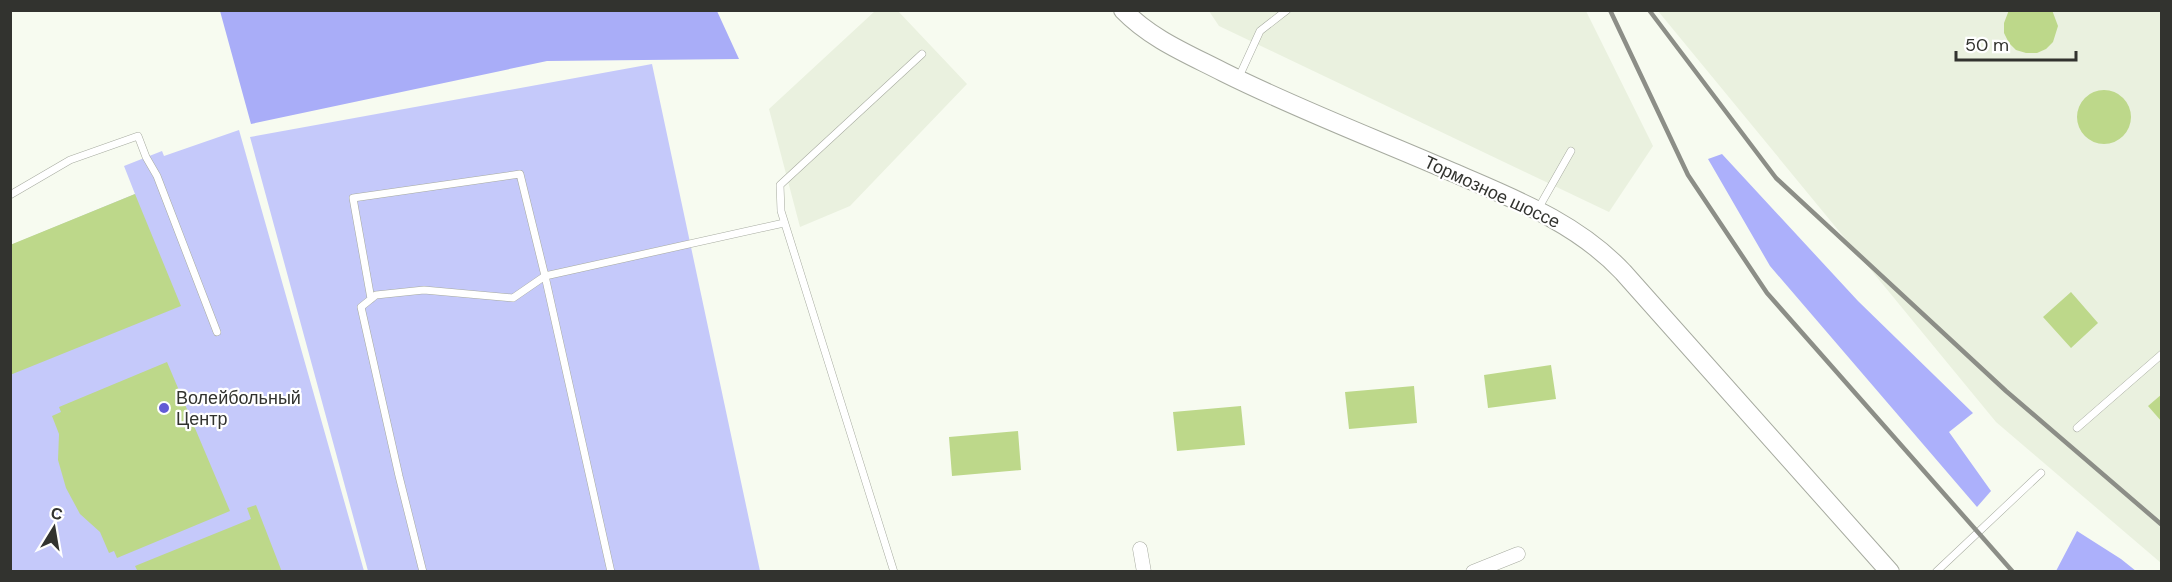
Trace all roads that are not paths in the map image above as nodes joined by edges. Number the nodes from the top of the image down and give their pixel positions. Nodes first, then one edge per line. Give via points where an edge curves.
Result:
1 (1123, 10) edge
2 (1287, 10) edge
3 (922, 54) dead end
4 (1238, 79) junction
5 (1570, 151) dead end
6 (10, 195) edge
7 (1538, 209) junction
8 (784, 223) junction
9 (545, 276) junction
10 (371, 299) junction
11 (217, 332) dead end
12 (2162, 354) edge
13 (2077, 428) dead end
14 (2041, 473) dead end
15 (1140, 549) dead end
16 (1518, 554) dead end
17 (423, 572) edge
18 (611, 572) edge
19 (894, 572) edge
20 (1144, 572) edge
21 (1473, 572) edge
22 (1890, 572) edge
23 (1936, 572) edge

1 - 4 street, Тормозное шоссе via 1151,36
2 - 4 lane via 1260,31
3 - 8 lane via 780,185 778,196
4 - 7 street, Тормозное шоссе
5 - 7 lane
6 - 11 lane via 70,160 138,136
7 - 22 street, Тормозное шоссе via 1608,256
8 - 9 lane
8 - 19 lane
9 - 10 lane via 513,298 424,290 376,295
9 - 10 lane via 520,174 353,198
9 - 18 lane
10 - 17 lane via 361,308
12 - 13 lane
14 - 23 lane
15 - 20 street
16 - 21 street

